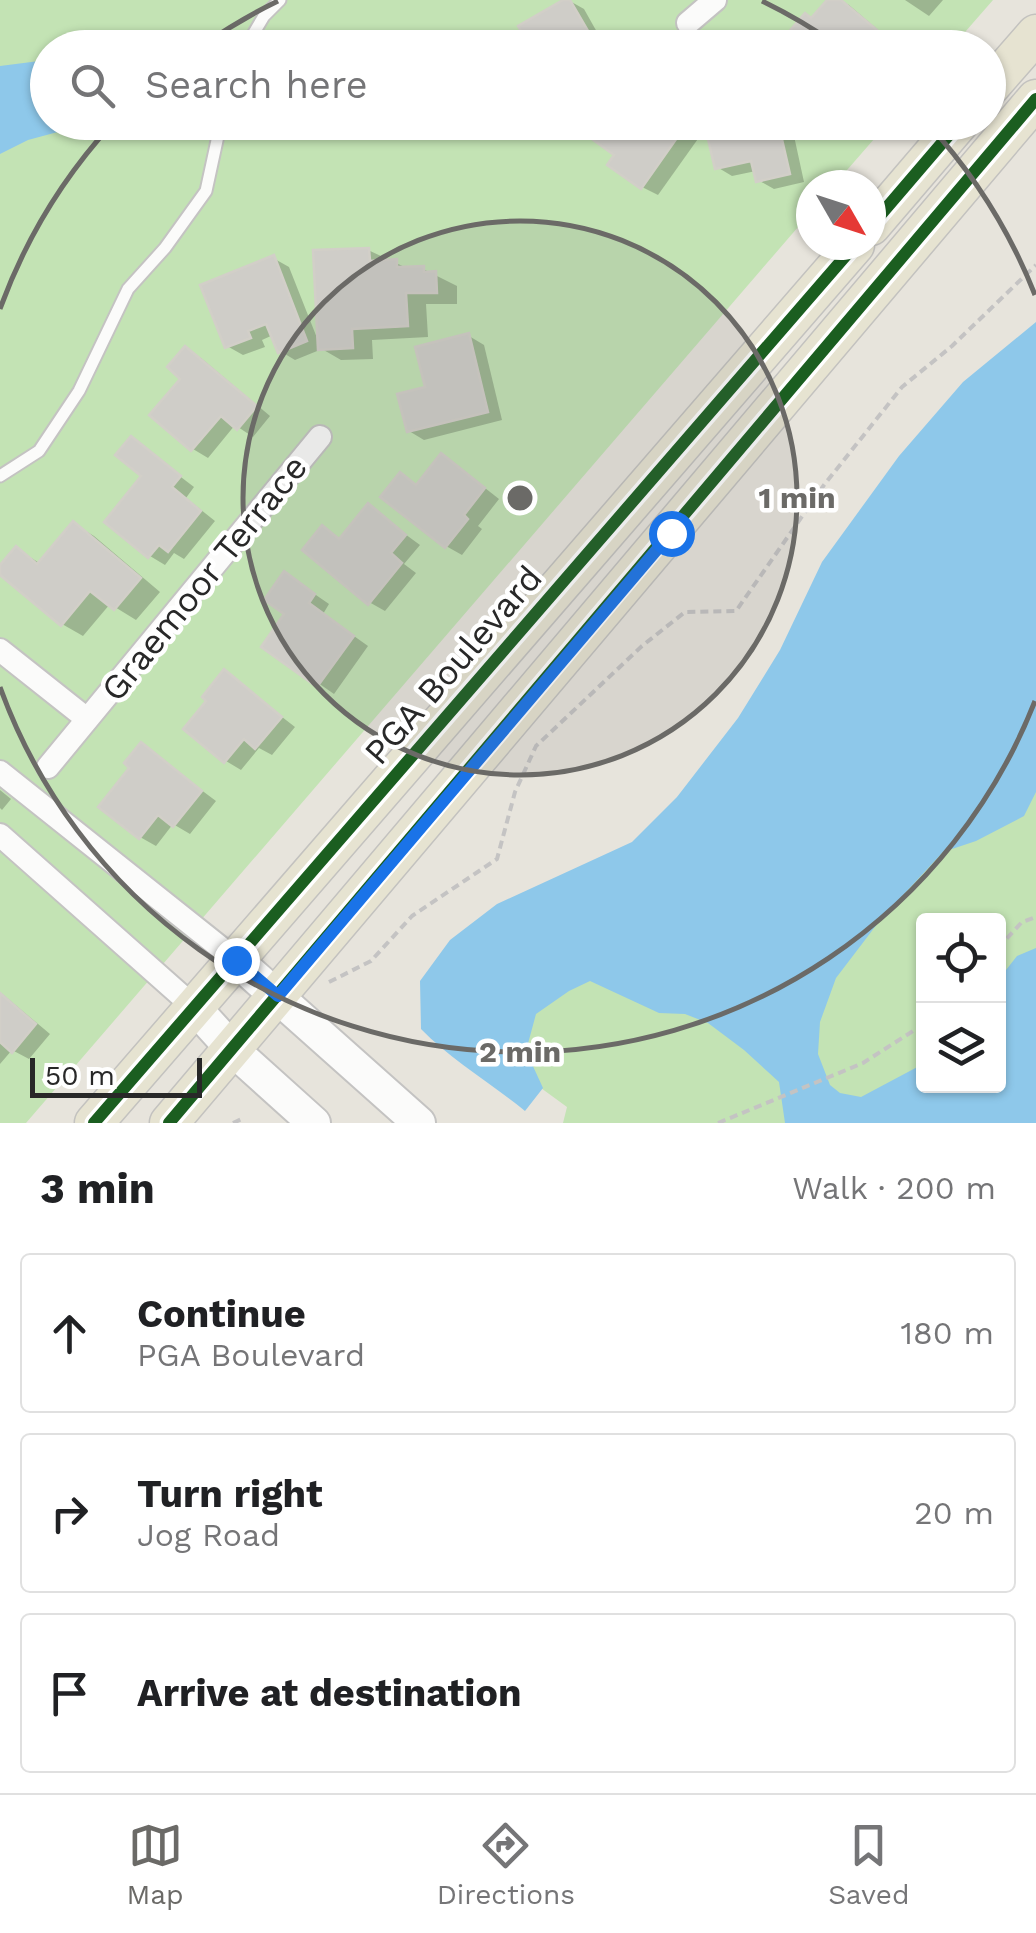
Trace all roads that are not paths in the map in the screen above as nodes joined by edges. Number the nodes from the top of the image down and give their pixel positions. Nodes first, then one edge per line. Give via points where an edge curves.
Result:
1 (280, 0) edge
2 (714, 0) edge
3 (688, 23) dead end
4 (255, 30) edge
5 (1036, 34) edge
6 (1006, 68) edge
7 (1036, 99) edge
8 (1006, 135) edge
9 (217, 140) edge
10 (945, 140) edge
11 (1001, 140) edge
12 (886, 208) edge
13 (842, 260) edge
14 (320, 437) dead end
15 (0, 476) edge
16 (0, 650) edge
17 (88, 719) junction
18 (0, 754) edge
19 (48, 767) dead end
20 (0, 772) edge
21 (53, 814) junction
22 (0, 835) edge
23 (236, 960) junction
24 (278, 996) junction
25 (194, 1008) junction
26 (232, 1050) junction
27 (94, 1123) edge
28 (169, 1123) edge
29 (314, 1123) edge
30 (419, 1123) edge

1 - 4 lane
2 - 3 street
5 - 6 main road
7 - 8 main road
9 - 15 lane via 206,191 128,289 79,390 39,451
10 - 12 main road
11 - 24 main road
13 - 23 main road, PGA Boulevard
14 - 17 street, Graemoor Terrace
16 - 17 street, Graemoor Terrace
17 - 19 street, Graemoor Terrace
18 - 21 street via 30,778
20 - 21 street
21 - 23 street
22 - 25 street
23 - 24 street
23 - 25 main road, PGA Boulevard
24 - 26 main road
24 - 30 street
25 - 26 street
25 - 27 main road, PGA Boulevard
26 - 28 main road
26 - 29 street

